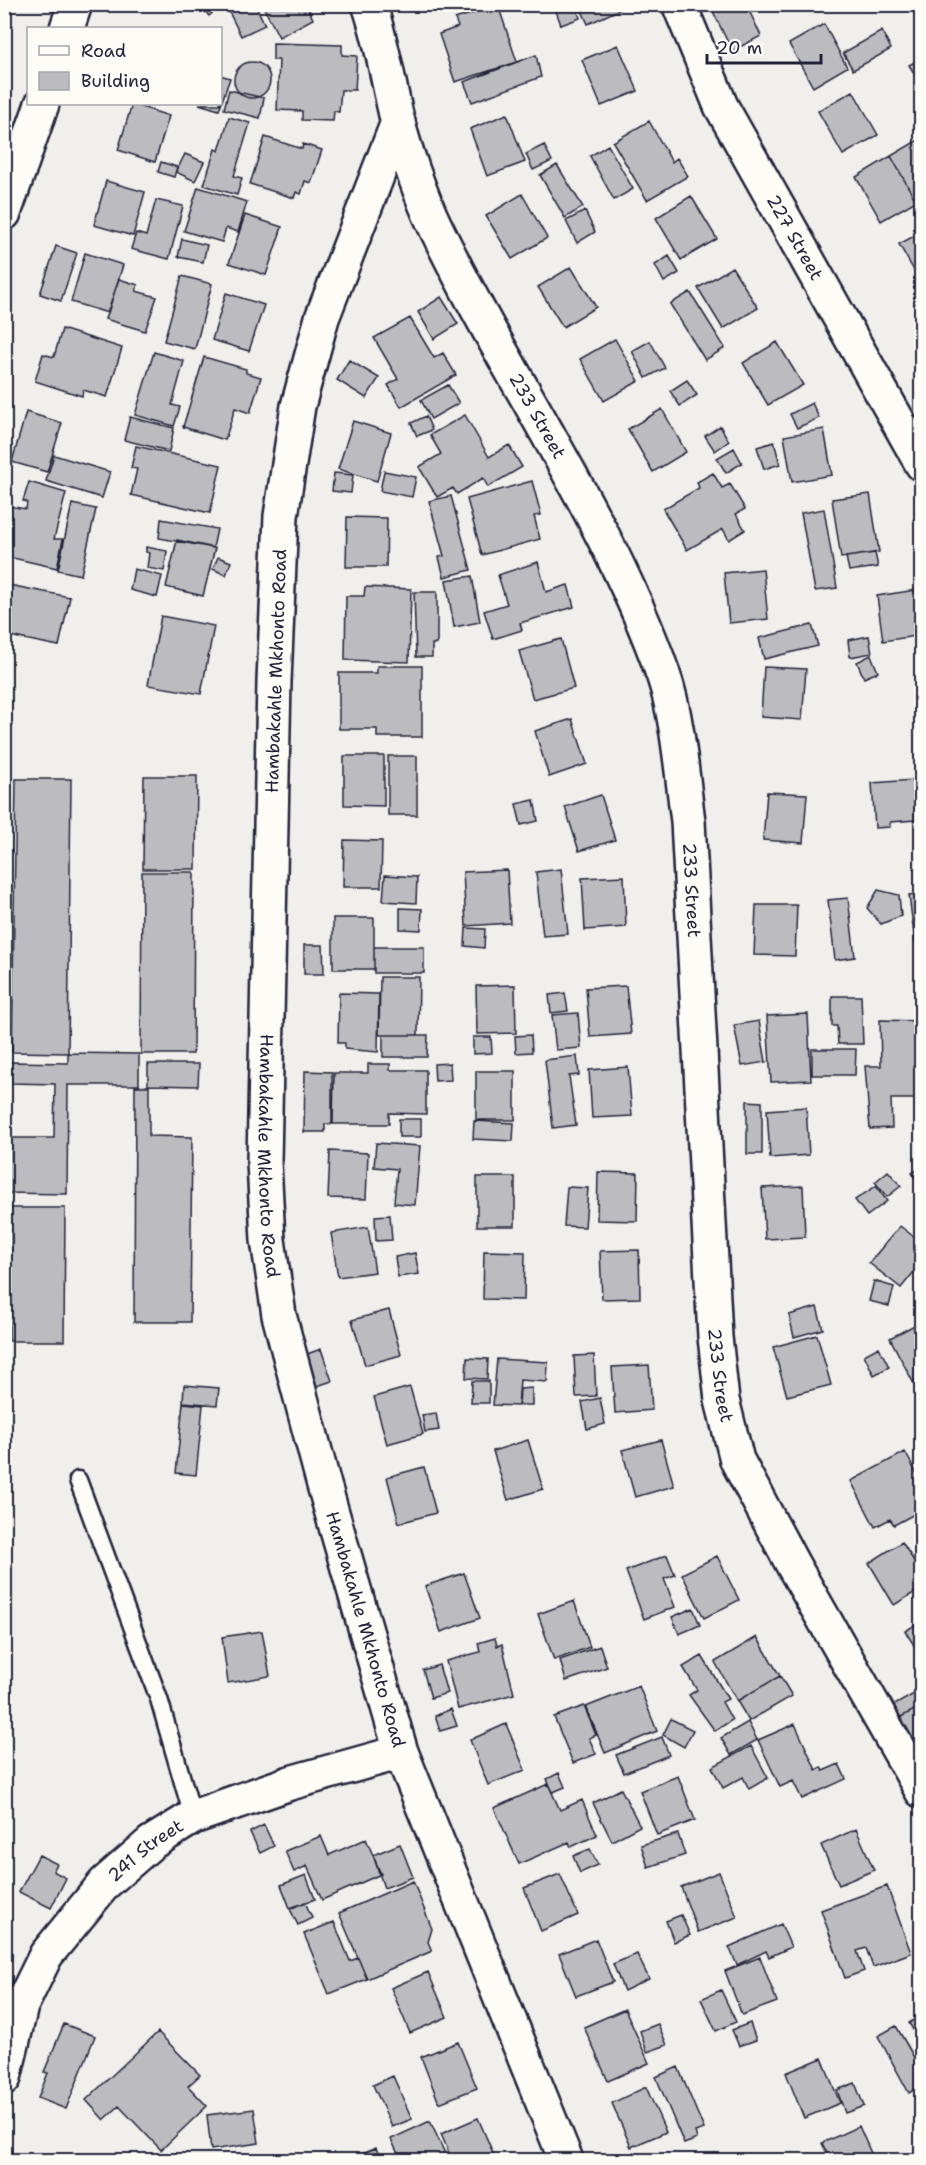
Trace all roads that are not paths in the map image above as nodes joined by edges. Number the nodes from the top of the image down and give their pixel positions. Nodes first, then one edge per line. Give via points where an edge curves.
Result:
1 (75, 4) edge
2 (369, 4) edge
3 (679, 4) edge
4 (67, 27) edge
5 (42, 105) edge
6 (398, 122) junction
7 (4, 213) edge
8 (921, 464) edge
9 (78, 1480) dead end
10 (401, 1752) junction
11 (921, 1791) edge
12 (193, 1817) junction
13 (4, 2078) edge
14 (566, 2160) edge

1 - 4 street
2 - 6 street, 233 Street
3 - 8 street, 227 Street via 721,105
5 - 7 street
6 - 10 street, Hambakahle Mkhonto Road via 322,318 298,406 281,516 264,1162 268,1240 279,1315
6 - 11 street, 233 Street via 434,224 595,521 664,676 688,821 715,1337 722,1400 737,1460
9 - 12 lane via 159,1699
10 - 12 street, 241 Street via 290,1783
10 - 14 street, Hambakahle Mkhonto Road
12 - 13 street, 241 Street via 151,1843 105,1883 46,1955 21,2006

